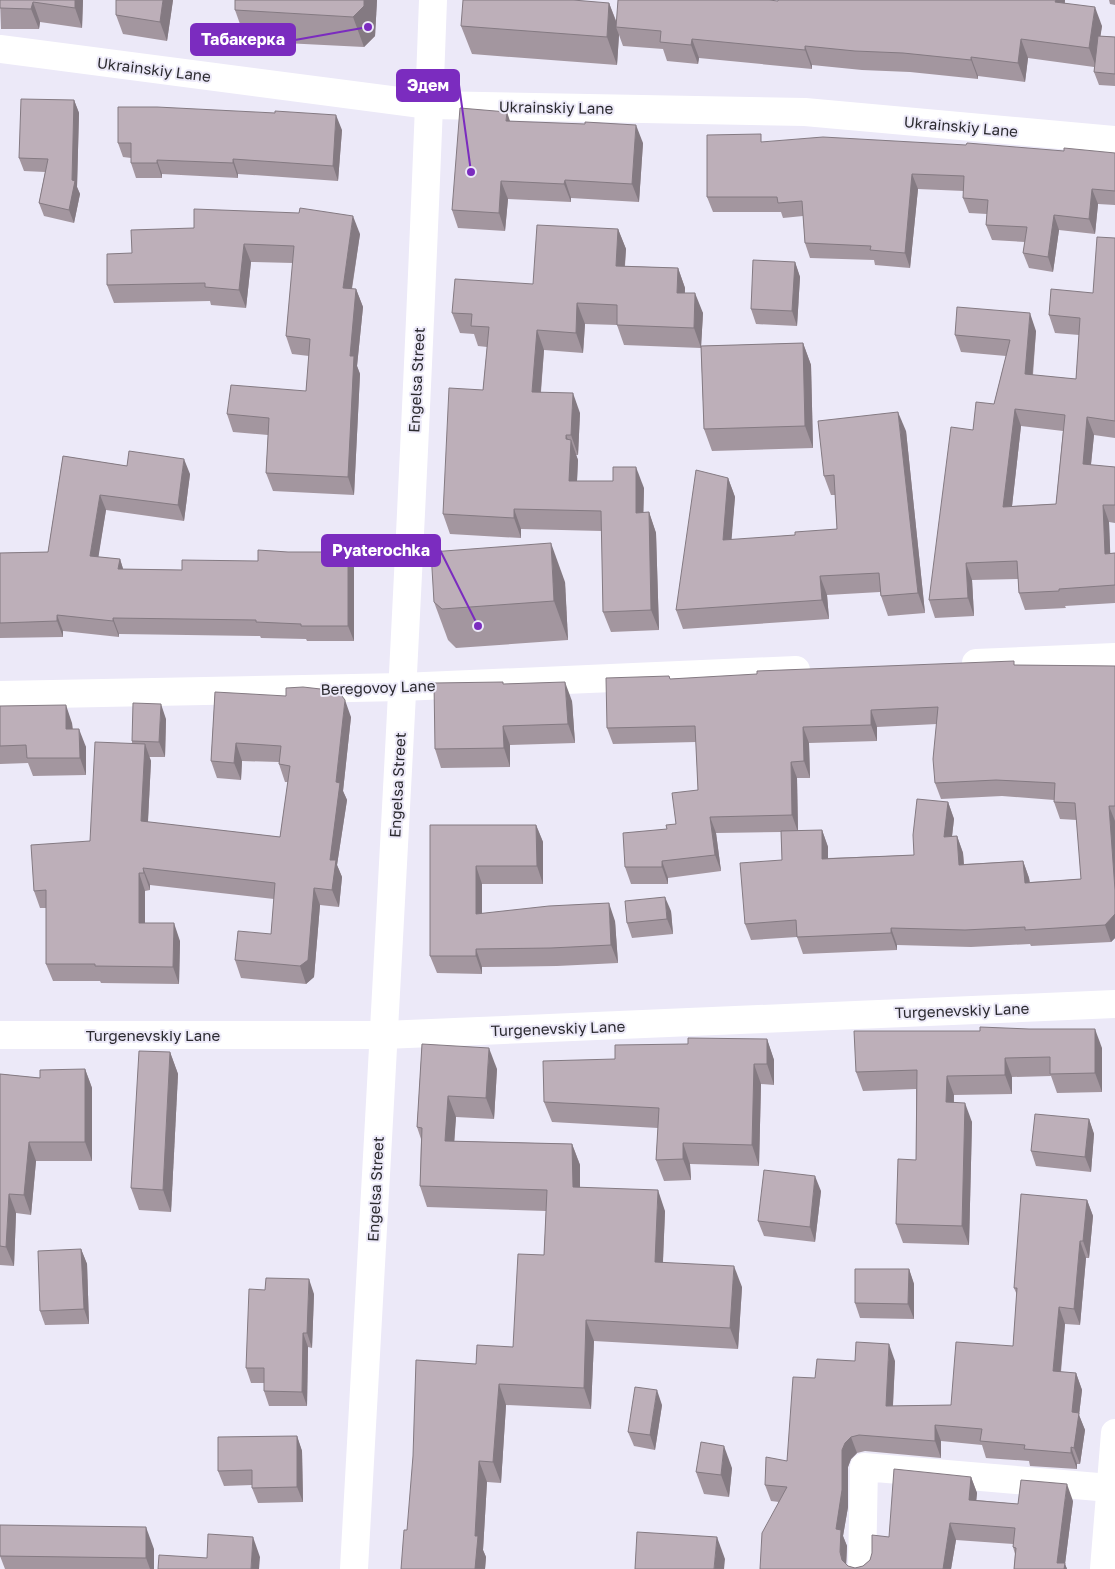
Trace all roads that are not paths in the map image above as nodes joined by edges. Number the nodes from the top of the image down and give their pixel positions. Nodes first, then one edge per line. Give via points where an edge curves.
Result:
1 (433, 0) edge
2 (0, 49) edge
3 (429, 104) junction
4 (1115, 140) edge
5 (1115, 657) edge
6 (947, 664) edge
7 (818, 669) edge
8 (402, 686) junction
9 (0, 695) edge
10 (1115, 1004) edge
11 (0, 1035) edge
12 (384, 1035) junction
13 (1115, 1433) edge
14 (1110, 1488) junction
15 (354, 1569) edge
16 (862, 1569) edge
17 (1104, 1569) edge

1 - 3 street, Engelsa Street
2 - 3 street, Ukrainskiy Lane
3 - 4 street, Ukrainskiy Lane via 805,112
3 - 8 street, Engelsa Street
5 - 6 street
7 - 8 street, Beregovoy Lane
8 - 9 street, Beregovoy Lane
8 - 12 street, Engelsa Street
10 - 12 street, Turgenevskiy Lane
11 - 12 street, Turgenevskiy Lane
12 - 15 street, Engelsa Street
13 - 14 street
14 - 16 street via 864,1467
14 - 17 street

